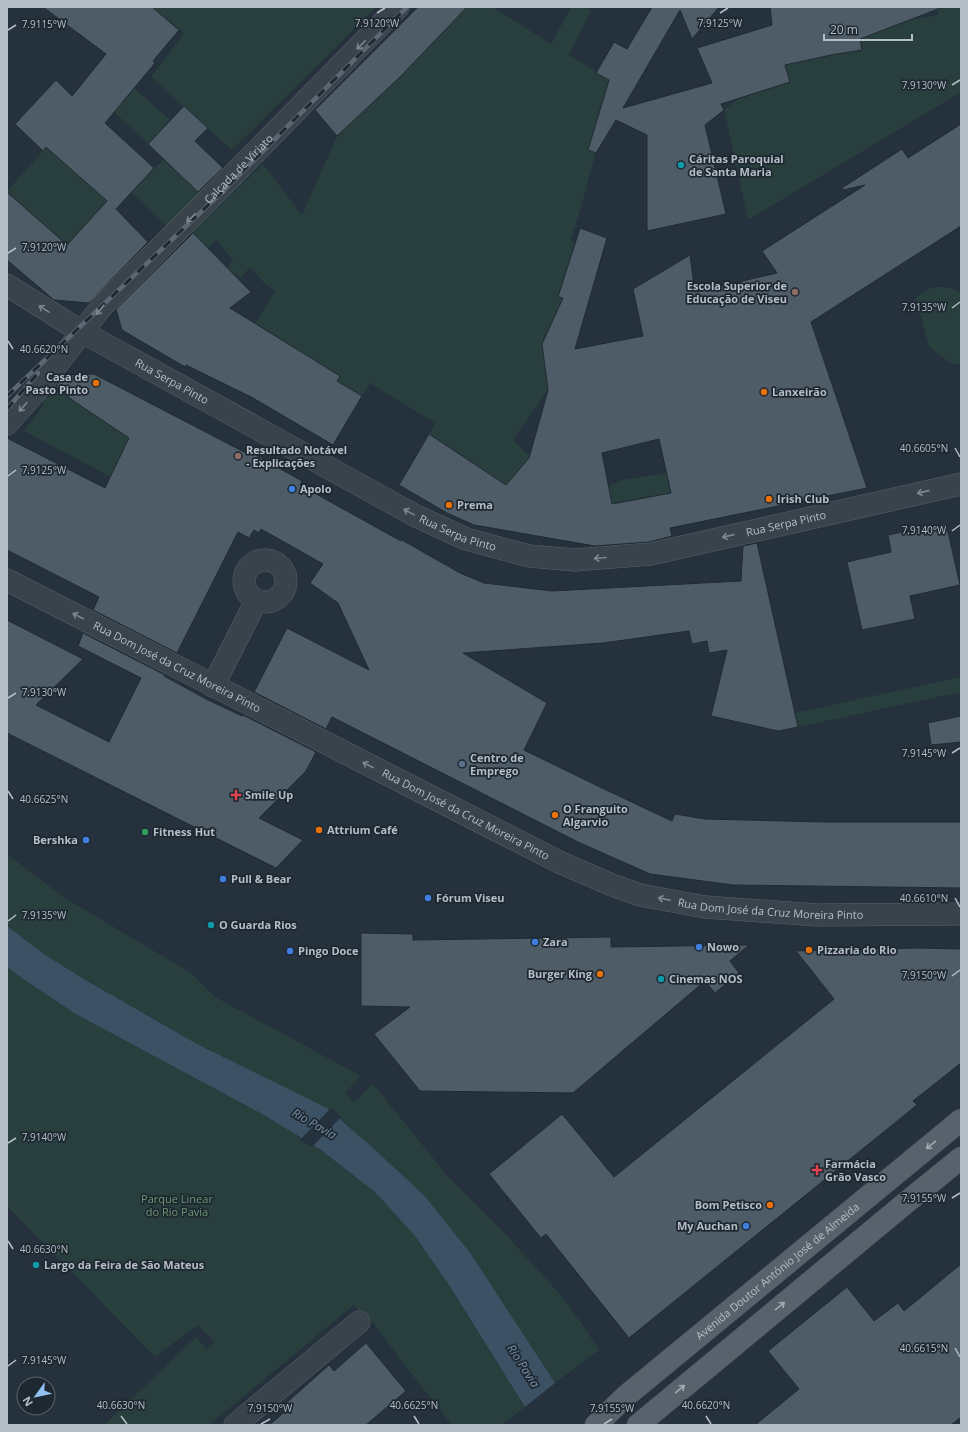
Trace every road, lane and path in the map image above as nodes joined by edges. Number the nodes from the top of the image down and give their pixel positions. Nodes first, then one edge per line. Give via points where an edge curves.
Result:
1 (398, 7) edge
2 (7, 285) edge
3 (82, 332) junction
4 (7, 424) edge
5 (961, 484) edge
6 (7, 580) edge
7 (256, 601) dead end
8 (213, 686) junction
9 (961, 914) edge
10 (961, 1120) edge
11 (961, 1158) edge
12 (359, 1322) dead end
13 (713, 1325) junction
14 (647, 1421) edge
15 (235, 1425) edge
16 (596, 1425) edge

1 -> 3 street, Calçada de Viriato via 102,306
3 -> 2 street, Rua Serpa Pinto
3 -> 4 street, Calçada de Viriato via 38,390
5 -> 3 street, Rua Serpa Pinto via 651,554 575,560 529,556 466,539 416,516
8 -> 6 street, Rua Dom José da Cruz Moreira Pinto
7 - 8 street
9 -> 8 street, Rua Dom José da Cruz Moreira Pinto via 840,916 772,912 706,907 640,895 553,859
10 -> 13 main road, Avenida Doutor António José de Almeida
14 -> 11 main road via 867,1234
12 - 15 street
13 - 14 main road via 689,1359 648,1393 645,1398
13 - 16 main road, Avenida Doutor António José de Almeida via 626,1396

